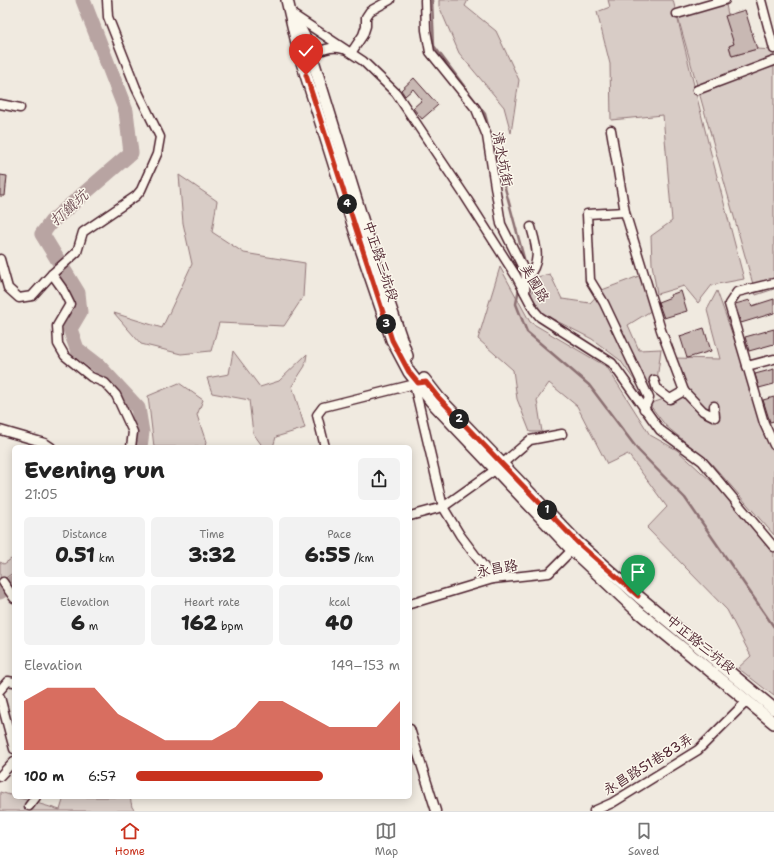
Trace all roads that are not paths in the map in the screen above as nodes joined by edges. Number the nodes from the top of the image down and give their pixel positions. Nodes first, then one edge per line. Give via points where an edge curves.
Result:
1 (107, 0) edge
2 (287, 0) edge
3 (390, 0) edge
4 (425, 0) edge
5 (724, 0) edge
6 (761, 0) edge
7 (292, 14) junction
8 (678, 14) dead end
9 (774, 49) edge
10 (348, 51) junction
11 (312, 59) junction
12 (774, 61) edge
13 (697, 90) dead end
14 (0, 104) edge
15 (20, 108) dead end
16 (611, 130) dead end
17 (626, 212) junction
18 (531, 227) dead end
19 (0, 259) edge
20 (52, 274) junction
21 (524, 279) junction
22 (774, 283) edge
23 (774, 359) edge
24 (747, 366) junction
25 (654, 380) dead end
26 (419, 383) junction
27 (684, 391) junction
28 (714, 406) dead end
29 (644, 409) junction
30 (0, 430) edge
31 (562, 434) dead end
32 (772, 435) edge
33 (48, 445) edge
34 (131, 445) edge
35 (324, 445) edge
36 (774, 445) edge
37 (499, 466) junction
38 (443, 507) junction
39 (412, 515) edge
40 (575, 547) junction
41 (774, 548) edge
42 (493, 579) junction
43 (3, 582) dead end
44 (12, 595) edge
45 (412, 603) edge
46 (12, 682) edge
47 (0, 690) edge
48 (0, 698) edge
49 (747, 701) junction
50 (774, 709) edge
51 (774, 723) edge
52 (412, 735) edge
53 (12, 742) edge
54 (12, 763) edge
55 (0, 776) edge
56 (34, 799) edge
57 (28, 806) dead end
58 (436, 811) edge
59 (594, 811) edge

1 - 20 street via 108,18 136,88 160,137 159,146 141,190 136,196 83,232 78,252
2 - 7 main road, 中正路三坑段
3 - 10 street via 370,11 366,17 363,35
4 - 21 street, 清水坑街 via 430,52 476,109 488,136 501,224
5 - 8 street
6 - 9 street
7 - 10 street, 美國路
7 - 11 main road, 中正路三坑段 via 308,44
7 - 26 main road, 中正路三坑段 via 300,56 392,340 409,372
10 - 11 street via 332,47 316,53
10 - 21 street, 美國路 via 396,93 516,276
11 - 26 main road, 中正路三坑段 via 378,274 406,355
12 - 13 street
14 - 15 street
16 - 17 street
17 - 27 street via 662,330
17 - 29 street via 587,214 590,280 604,303 649,398
18 - 21 street via 537,262 534,271
19 - 20 street via 8,288 19,298 32,296
20 - 34 street via 70,304 57,326 58,344 65,356 91,377 105,383 116,395 133,432
21 - 29 street, 美國路 via 540,317 612,363
22 - 24 street via 737,292 729,304
23 - 24 street
24 - 32 street via 764,423
25 - 27 street via 657,389 670,399
26 - 35 street via 323,407 317,415
26 - 37 main road, 中正路三坑段 via 431,401
26 - 38 street
27 - 28 street via 703,411 715,417
29 - 41 street, 美國路 via 660,430 702,461
30 - 33 street
31 - 37 street via 530,440
32 - 36 street
37 - 38 street
37 - 40 main road, 中正路三坑段
38 - 39 street
38 - 42 street via 460,535
40 - 42 street, 永昌路 via 549,574
40 - 49 main road, 中正路三坑段 via 636,610
40 - 50 main road, 中正路三坑段
42 - 45 street, 永昌路
43 - 44 street
46 - 47 street via 8,681
48 - 53 street
49 - 51 main road, 中正路三坑段
49 - 59 street, 永昌路51巷83弄 via 698,750 612,803
52 - 58 street
54 - 55 street
56 - 57 street

